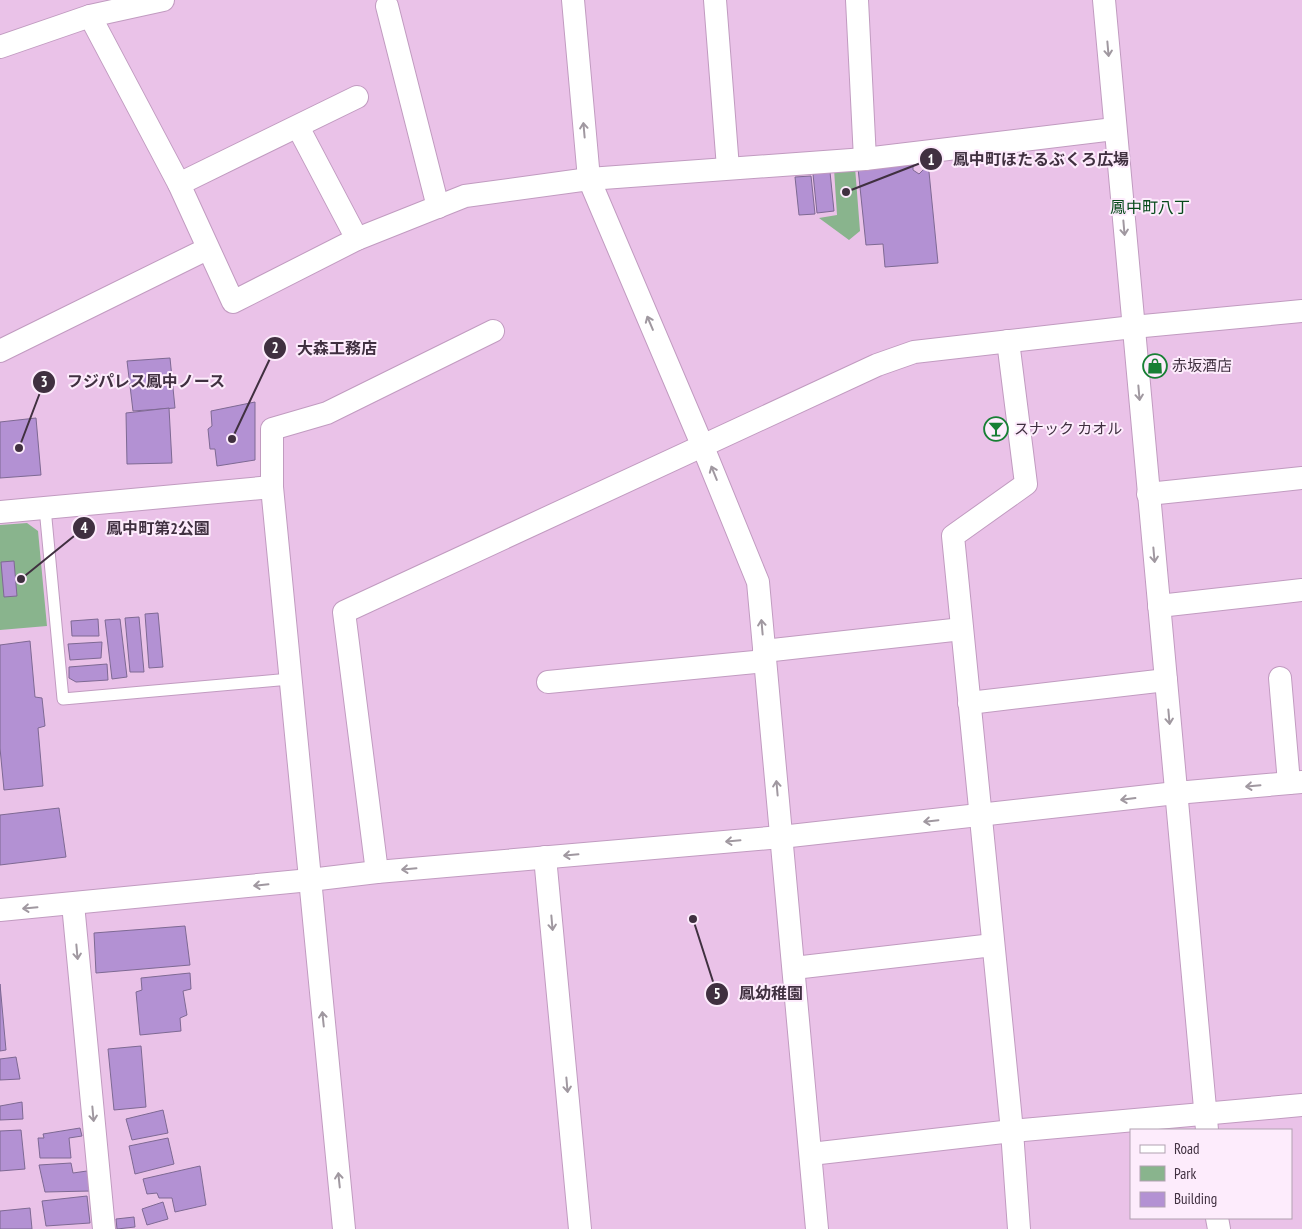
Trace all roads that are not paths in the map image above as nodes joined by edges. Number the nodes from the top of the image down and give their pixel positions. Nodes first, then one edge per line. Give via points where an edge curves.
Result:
1 (163, 0) edge
2 (573, 0) edge
3 (715, 0) edge
4 (857, 0) edge
5 (1104, 0) edge
6 (387, 6) dead end
7 (90, 16) junction
8 (0, 46) edge
9 (358, 97) dead end
10 (298, 127) junction
11 (1114, 129) junction
12 (865, 159) junction
13 (728, 168) junction
14 (589, 179) junction
15 (179, 184) junction
16 (438, 207) junction
17 (357, 239) junction
18 (208, 249) junction
19 (1302, 311) edge
20 (1133, 327) junction
21 (493, 331) dead end
22 (1008, 341) junction
23 (0, 350) edge
24 (703, 447) junction
25 (1302, 478) edge
26 (272, 486) junction
27 (1148, 494) junction
28 (45, 508) junction
29 (0, 512) edge
30 (1302, 590) edge
31 (1159, 606) junction
32 (962, 629) junction
33 (765, 656) junction
34 (1280, 678) dead end
35 (290, 679) junction
36 (1166, 680) junction
37 (548, 682) dead end
38 (969, 703) junction
39 (1295, 783) edge
40 (1176, 793) junction
41 (980, 816) junction
42 (781, 837) junction
43 (546, 857) junction
44 (378, 872) junction
45 (310, 880) junction
46 (73, 904) junction
47 (0, 910) edge
48 (993, 945) junction
49 (794, 968) junction
50 (1302, 1104) edge
51 (1206, 1122) edge
52 (1012, 1132) junction
53 (811, 1154) junction
54 (104, 1229) edge
55 (344, 1229) edge
56 (580, 1229) edge
57 (817, 1229) edge
58 (1019, 1229) edge

1 - 7 street
14 -> 2 street
3 - 13 street
4 - 12 street
5 -> 11 street
6 - 16 street
7 - 8 street
7 - 15 street
9 - 10 street
10 - 15 street
10 - 17 street
11 - 12 street
11 -> 20 street
12 - 13 street
13 - 14 street
14 - 16 street via 465,196
24 -> 14 street
15 - 18 street
16 - 17 street
17 - 18 street via 233,302
18 - 23 street
19 - 20 street
20 - 22 street
20 -> 27 street
21 - 26 street via 327,413 272,429
22 - 24 street via 914,352 877,365
22 - 32 street via 1026,484 953,536
33 -> 24 street via 758,582
24 - 44 street via 344,612
25 - 27 street
26 - 28 street
26 - 35 street
27 -> 31 street
28 - 29 street
28 - 35 lane via 63,699
30 - 31 street
31 - 36 street
32 - 33 street
32 - 38 street
33 - 37 street
42 -> 33 street
34 - 39 street
35 - 45 street
36 - 38 street
36 -> 40 street
38 - 41 street
39 -> 40 street
40 -> 41 street
40 - 51 street
41 -> 42 street
41 - 48 street
42 -> 43 street
42 - 49 street
43 -> 44 street
43 -> 56 street
44 - 45 street
45 -> 46 street
55 -> 45 street
46 -> 47 street
46 -> 54 street
48 - 49 street
48 - 52 street
49 - 53 street
50 - 51 street
51 - 52 street
52 - 53 street
52 - 58 street
53 - 57 street

